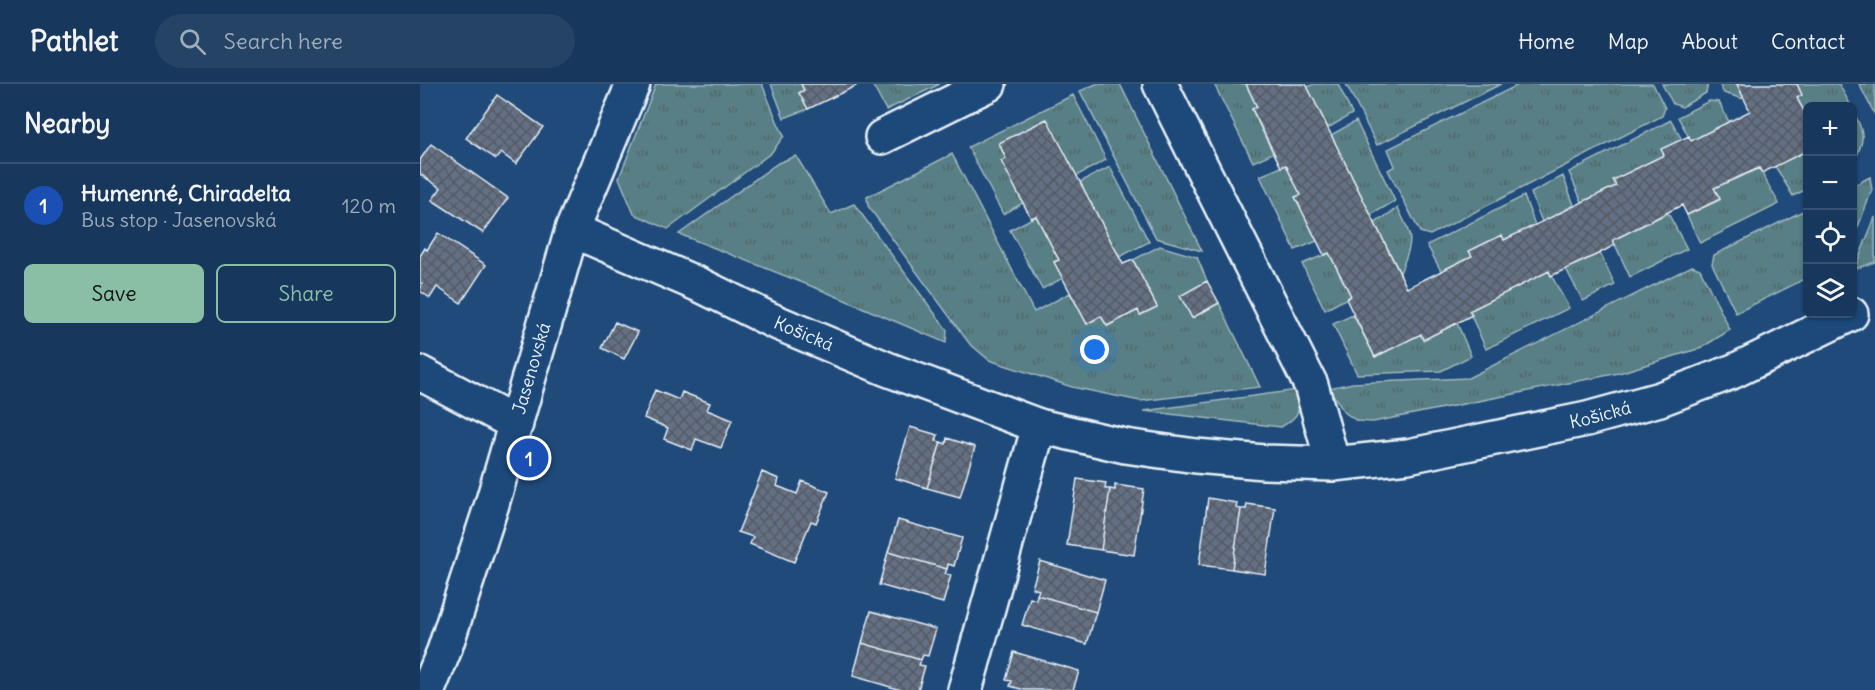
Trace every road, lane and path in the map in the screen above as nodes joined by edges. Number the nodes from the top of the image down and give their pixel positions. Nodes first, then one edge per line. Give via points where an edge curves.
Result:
1 (633, 84) edge
2 (988, 84) edge
3 (1160, 84) edge
4 (882, 137) dead end
5 (572, 230) junction
6 (1875, 302) edge
7 (1857, 311) edge
8 (1842, 318) edge
9 (420, 373) edge
10 (516, 424) junction
11 (1039, 426) junction
12 (1333, 464) junction
13 (428, 690) edge
14 (965, 690) edge

1 - 5 street, Jasenovská
2 - 4 street
3 - 12 street via 1311,385
5 - 10 street, Jasenovská
5 - 11 street, Košická via 781,325
6 - 7 street, Košická
8 - 12 street, Košická via 1734,371 1660,399 1587,419 1408,456
9 - 10 street
10 - 13 street, Jasenovská
11 - 12 street, Košická via 1125,446 1196,456
11 - 14 street

